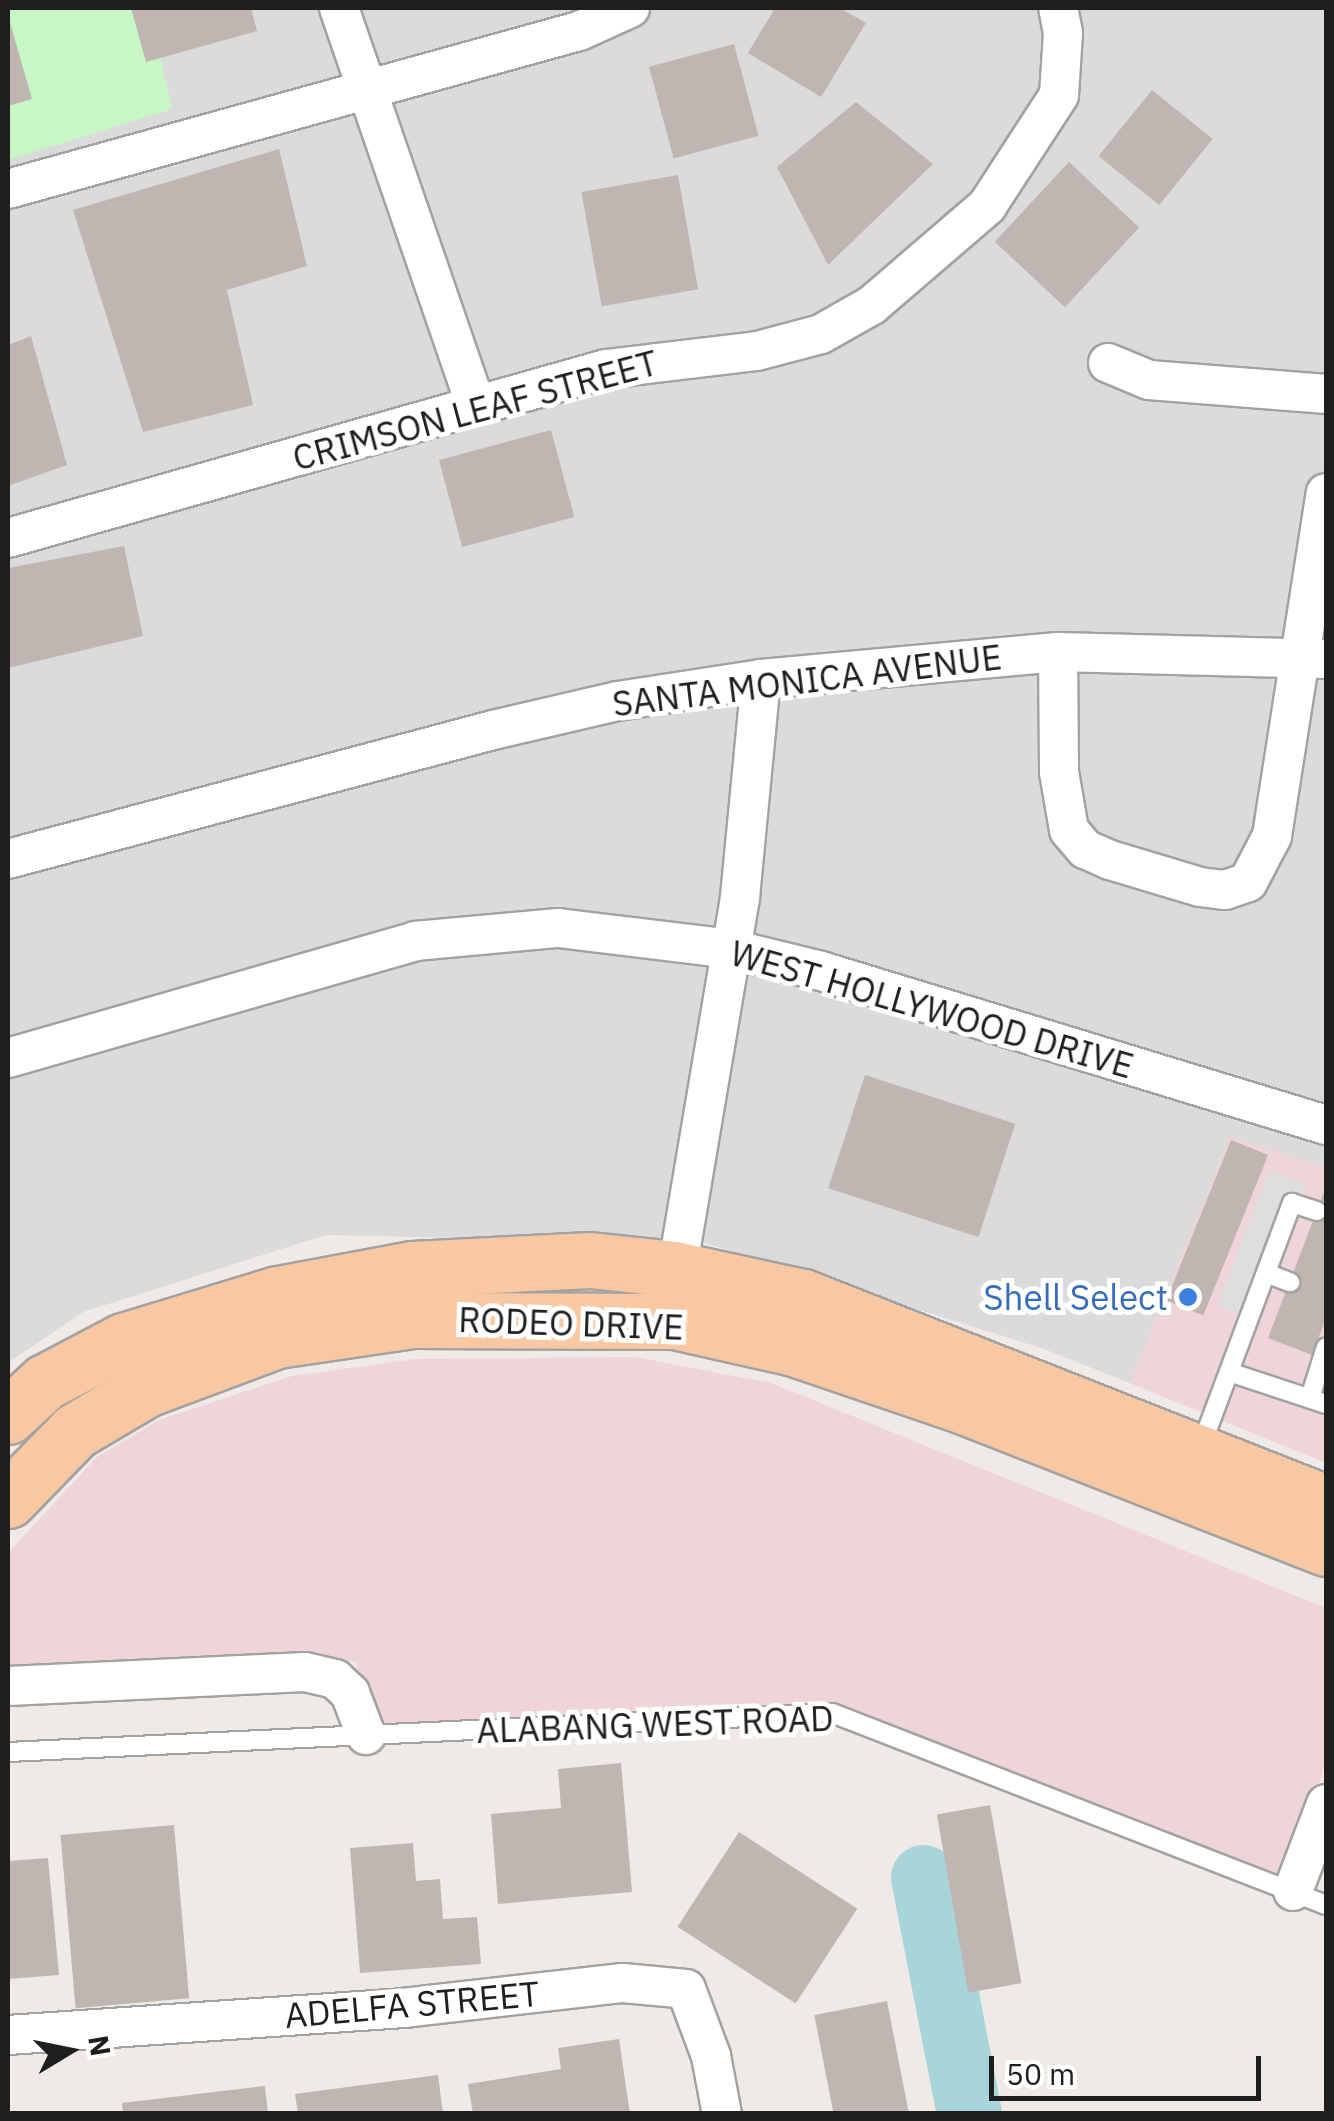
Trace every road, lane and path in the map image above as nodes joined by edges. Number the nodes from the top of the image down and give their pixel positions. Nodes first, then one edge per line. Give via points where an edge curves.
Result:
1 (338, 8) edge
2 (630, 8) edge
3 (1058, 8) edge
4 (368, 88) junction
5 (8, 189) edge
6 (1108, 363) dead end
7 (1326, 394) edge
8 (476, 406) junction
9 (1326, 493) edge
10 (8, 538) edge
11 (1058, 652) junction
12 (1313, 657) edge
13 (761, 679) junction
14 (8, 859) edge
15 (731, 949) junction
16 (8, 1058) edge
17 (1326, 1125) edge
18 (1317, 1211) dead end
19 (1266, 1273) junction
20 (1290, 1282) dead end
21 (673, 1295) junction
22 (1326, 1347) edge
23 (1229, 1372) junction
24 (1319, 1401) edge
25 (8, 1416) edge
26 (1199, 1453) junction
27 (8, 1500) edge
28 (1326, 1503) edge
29 (1326, 1548) edge
30 (8, 1686) edge
31 (366, 1735) junction
32 (8, 1752) edge
33 (1326, 1804) edge
34 (1310, 1898) edge
35 (8, 2035) edge
36 (722, 2114) edge

1 - 4 street
2 - 4 street via 579,31
3 - 8 street, CRIMSON LEAF STREET via 1058,94 987,206 872,304 821,334 757,351 606,368
4 - 5 street
4 - 8 street
6 - 7 street via 1149,380
8 - 10 street, CRIMSON LEAF STREET
9 - 12 street
11 - 12 street, SANTA MONICA AVENUE
11 - 12 street via 1059,772 1069,830 1085,849 1110,860 1225,890 1248,882 1272,836
11 - 13 street, SANTA MONICA AVENUE
13 - 14 street, SANTA MONICA AVENUE via 618,701 493,730
13 - 15 street
15 - 16 street, WEST HOLLYWOOD DRIVE via 558,928 415,941
15 - 17 street, WEST HOLLYWOOD DRIVE
15 - 21 street
18 - 19 lane via 1292,1202
19 - 20 lane
19 - 23 lane
21 - 25 main road, RODEO DRIVE via 590,1260 412,1269 310,1286 123,1341 45,1382
21 - 26 main road, RODEO DRIVE via 803,1297
21 - 27 main road, RODEO DRIVE via 276,1340 146,1389 75,1432
21 - 29 main road, RODEO DRIVE via 794,1348 956,1403
22 - 24 lane
23 - 24 lane
23 - 26 lane
26 - 28 main road, RODEO DRIVE
30 - 31 street via 304,1672 334,1679 350,1692
31 - 32 lane, ALABANG WEST ROAD
31 - 34 lane, ALABANG WEST ROAD via 832,1713
33 - 34 street
35 - 36 street, ADELFA STREET via 403,2008 623,1982 686,1989 711,2056

